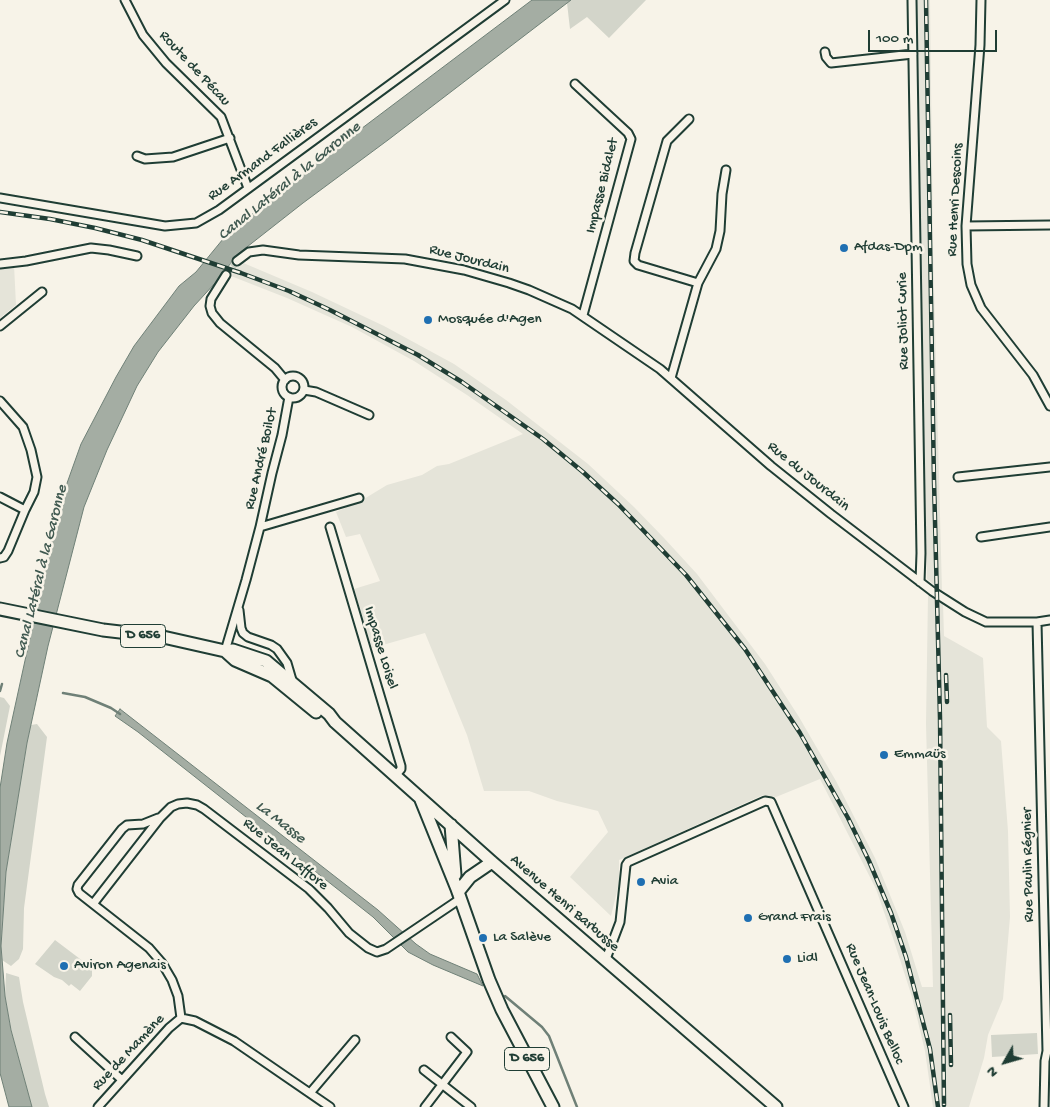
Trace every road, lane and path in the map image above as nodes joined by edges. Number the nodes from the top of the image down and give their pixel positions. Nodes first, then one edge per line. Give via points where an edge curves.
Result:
1 (125, 0) edge
2 (505, 0) edge
3 (912, 0) edge
4 (981, 0) edge
5 (825, 52) dead end
6 (913, 54) junction
7 (575, 84) dead end
8 (689, 119) dead end
9 (230, 138) junction
10 (137, 156) dead end
11 (726, 170) dead end
12 (248, 188) junction
13 (0, 198) edge
14 (1050, 225) edge
15 (966, 226) junction
16 (137, 256) dead end
17 (237, 262) tunnel mouth
18 (0, 264) edge
19 (226, 275) tunnel mouth
20 (698, 283) junction
21 (42, 292) dead end
22 (583, 315) junction
23 (0, 326) edge
24 (671, 378) junction
25 (285, 380) junction
26 (304, 390) junction
27 (290, 397) junction
28 (0, 401) edge
29 (1050, 406) edge
30 (369, 415) dead end
31 (1050, 467) edge
32 (958, 477) dead end
33 (0, 497) edge
34 (359, 498) dead end
35 (25, 510) junction
36 (260, 526) junction
37 (330, 527) dead end
38 (1050, 527) edge
39 (981, 537) dead end
40 (0, 558) edge
41 (920, 582) junction
42 (239, 606) junction
43 (5, 610) edge
44 (1050, 620) edge
45 (1037, 622) junction
46 (224, 651) junction
47 (272, 676) junction
48 (288, 679) junction
49 (299, 688) junction
50 (335, 722) junction
51 (396, 775) junction
52 (419, 796) junction
53 (160, 818) junction
54 (448, 823) junction
55 (137, 824) junction
56 (144, 838) junction
57 (437, 840) junction
58 (492, 862) junction
59 (458, 893) junction
60 (93, 904) junction
61 (606, 959) junction
62 (181, 1018) junction
63 (1048, 1022) edge
64 (75, 1037) dead end
65 (451, 1037) dead end
66 (356, 1040) dead end
67 (424, 1070) dead end
68 (122, 1080) junction
69 (442, 1084) junction
70 (310, 1093) junction
71 (320, 1100) junction
72 (98, 1107) edge
73 (314, 1107) edge
74 (330, 1107) edge
75 (425, 1107) edge
76 (471, 1107) edge
77 (553, 1107) edge
78 (776, 1107) edge
79 (904, 1107) edge
80 (1044, 1107) edge

1 - 9 street, Route de Pécau via 144,35 166,63 220,115
2 - 12 street, Rue Armand Fallières
3 - 6 street, Rue Joliot Curie
4 - 15 street, Rue Henri Descoins
5 - 6 street via 831,63
6 - 41 street, Rue Joliot Curie
7 - 22 street, Impasse Bidalet via 631,138
8 - 20 street via 667,141 634,261
9 - 10 street via 173,157 144,159
9 - 12 street, Route de Pécau
11 - 20 street via 716,249
12 - 13 street, Rue Armand Fallières via 205,219 174,226
14 - 15 street
15 - 29 street, Rue Henri Descoins via 967,264 976,298 1033,375
16 - 18 street via 90,248
17 - 22 street, Rue Jourdain via 249,252 263,250 300,255 413,260 464,270 529,290
19 - 25 street via 212,299 212,314
20 - 24 street
21 - 23 street
22 - 24 street, Rue Jourdain
24 - 41 street, Rue du Jourdain via 771,466
25 - 26 street via 294,376 300,379
25 - 27 street via 283,391
26 - 27 street via 298,397
26 - 30 street
27 - 36 street, Rue André Boilot
28 - 35 street via 23,427 31,450 37,477
31 - 32 street
33 - 35 street
34 - 36 street, Rue André Boilot
35 - 40 street via 8,551
36 - 42 street, Rue André Boilot
37 - 51 street, Impasse Loisel via 401,766
38 - 39 street
41 - 45 street, Rue du Jourdain via 986,622
42 - 46 street, Rue André Boilot
42 - 49 street via 243,633 277,649
43 - 46 main road, Avenue Henri Barbusse / D 656
44 - 45 street, Rue du Jourdain
45 - 63 street, Rue Paulin Régnier
46 - 47 main road, Avenue Henri Barbusse / D 656 via 235,660
46 - 48 main road, Avenue Henri Barbusse / D 656 via 244,652 266,661
47 - 48 main road
47 - 50 main road, Avenue Henri Barbusse / D 656 via 325,719
48 - 49 main road, Avenue Henri Barbusse / D 656
49 - 50 main road, Avenue Henri Barbusse / D 656
50 - 51 main road, Avenue Henri Barbusse / D 656
51 - 52 main road, Avenue Henri Barbusse / D 656
52 - 54 main road, Avenue Henri Barbusse / D 656
52 - 57 main road, D 656
53 - 55 street, Rue Jean Laffore
53 - 56 street, Rue Jean Laffore
53 - 59 street, Rue Jean Laffore via 170,807 178,804 197,805 309,889 357,940 377,952 415,930
54 - 57 main road
54 - 58 main road, Avenue Henri Barbusse / D 656
54 - 59 main road, D 656
55 - 56 street
55 - 60 street, Rue Jean Laffore via 122,829 78,884 79,893
56 - 60 street, Rue Jean Laffore
57 - 59 main road, D 656
58 - 59 main road via 470,877
58 - 61 main road, Avenue Henri Barbusse
59 - 77 main road, D 656 via 502,1010
60 - 62 street, Rue Jean Laffore via 150,948 162,963 178,996
61 - 78 main road, Avenue Henri Barbusse
61 - 79 street, Rue Jean-Louis Belloc via 620,922 628,862 765,801 771,802
62 - 68 street, Rue de Mamène
62 - 70 street via 195,1021 234,1041
63 - 80 street, Rue Paulin Régnier
64 - 68 street
65 - 69 street via 467,1052
66 - 70 street
67 - 69 street
68 - 72 street, Rue de Mamène
69 - 75 street
69 - 76 street
70 - 71 street
71 - 73 street
71 - 74 street

